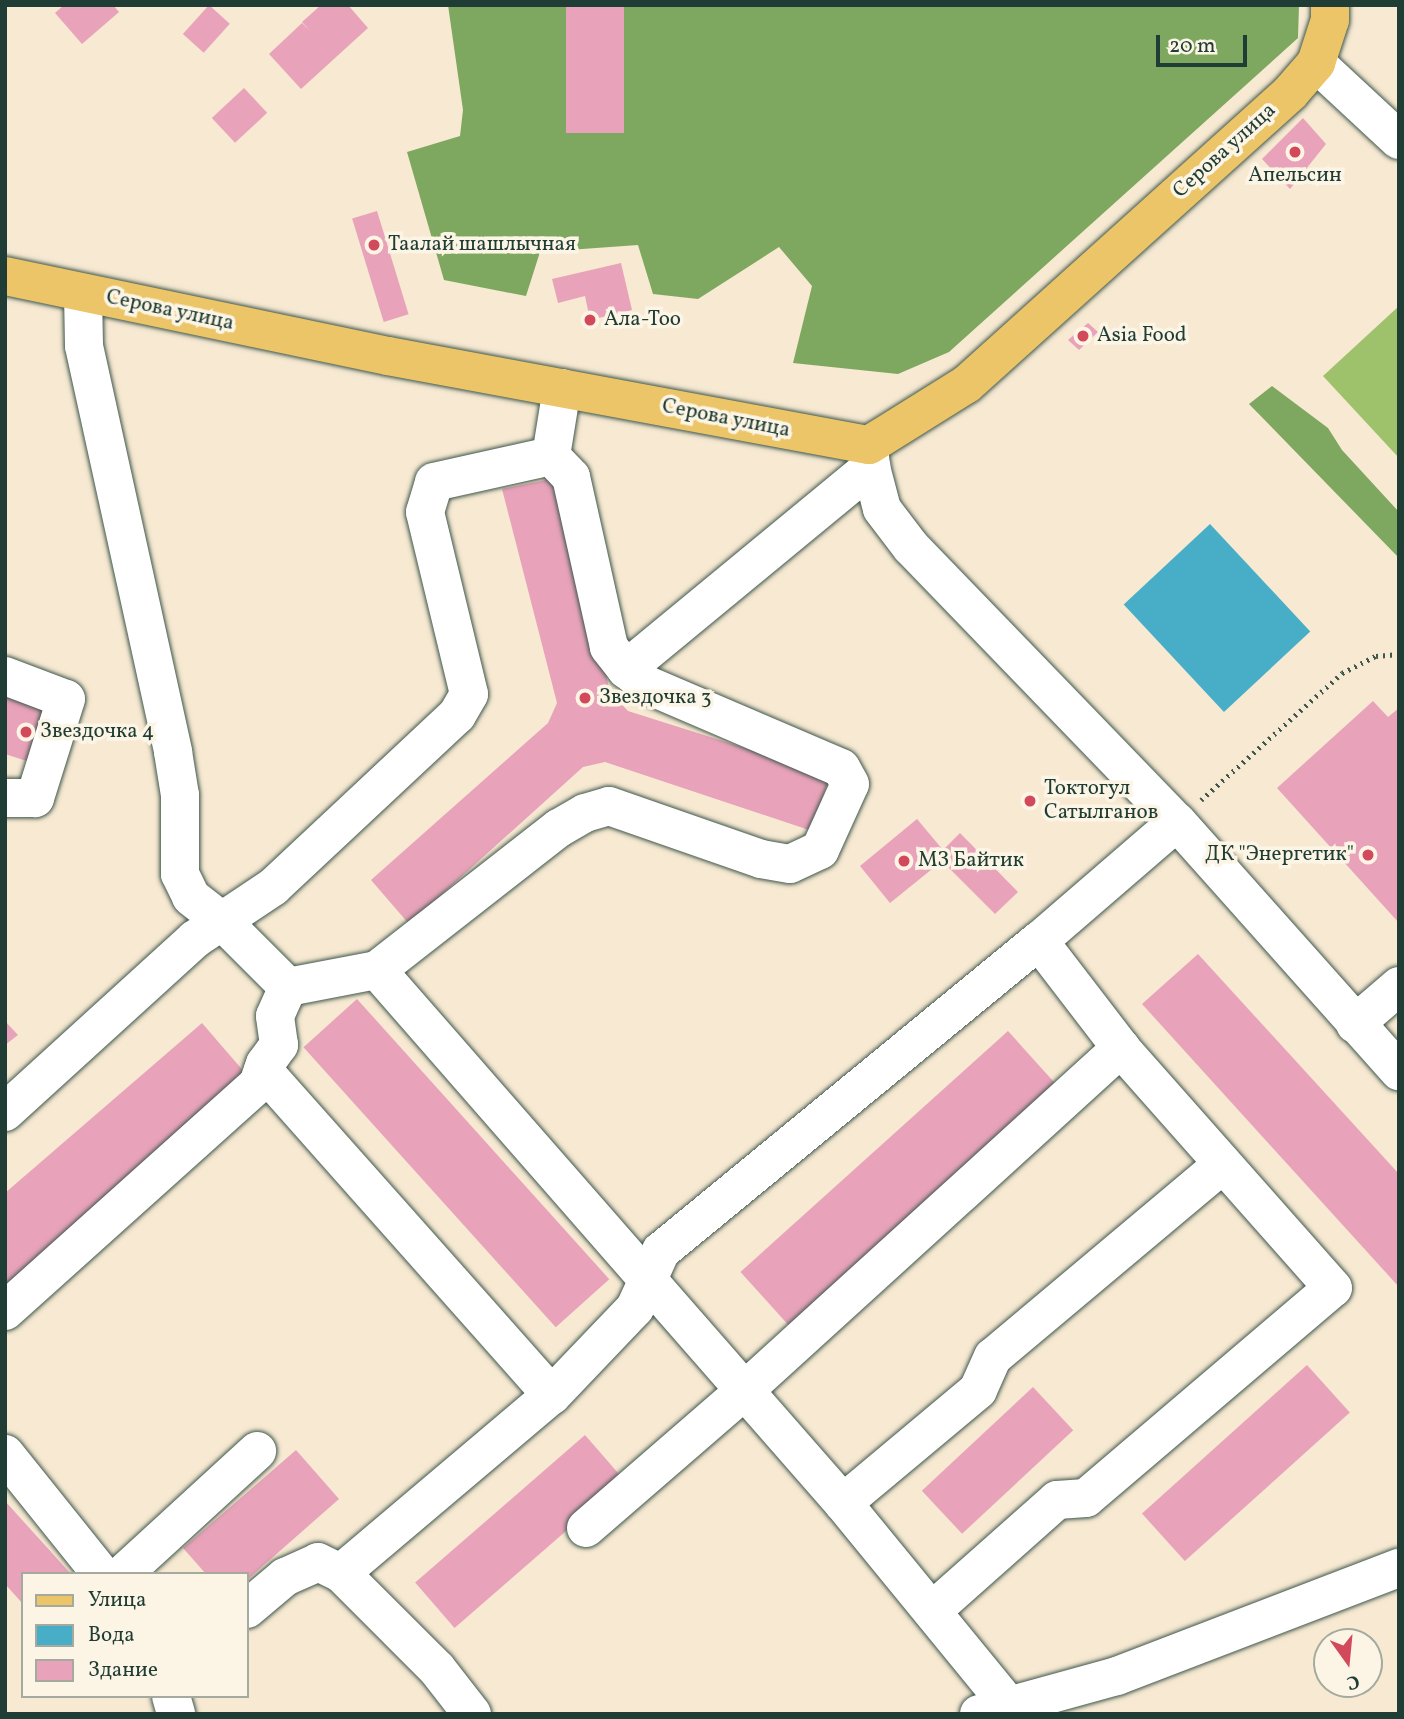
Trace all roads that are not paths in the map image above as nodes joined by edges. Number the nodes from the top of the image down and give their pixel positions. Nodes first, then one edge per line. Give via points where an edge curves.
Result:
1 (1337, 10) edge
2 (1316, 63) junction
3 (1399, 140) edge
4 (5, 276) edge
5 (83, 293) junction
6 (562, 388) junction
7 (551, 456) junction
8 (870, 456) junction
9 (626, 669) junction
10 (5, 676) edge
11 (5, 798) edge
12 (1177, 822) junction
13 (222, 921) junction
14 (1039, 941) junction
15 (377, 970) junction
16 (1399, 986) edge
17 (288, 987) junction
18 (1355, 1024) junction
19 (1121, 1048) junction
20 (263, 1070) junction
21 (1399, 1071) edge
22 (5, 1112) edge
23 (1223, 1164) junction
24 (648, 1280) junction
25 (5, 1311) edge
26 (744, 1391) junction
27 (552, 1395) junction
28 (257, 1451) dead end
29 (5, 1454) edge
30 (843, 1503) junction
31 (586, 1528) dead end
32 (1399, 1568) edge
33 (100, 1572) edge
34 (125, 1572) edge
35 (341, 1573) junction
36 (248, 1608) edge
37 (932, 1611) junction
38 (994, 1710) edge
39 (472, 1714) edge

1 - 2 main road, Серова улица
2 - 3 street
2 - 8 main road, Серова улица via 1290,93 967,384
4 - 5 main road, Серова улица
5 - 6 main road, Серова улица
5 - 13 street via 84,346 173,752 180,795 180,874 191,897
6 - 7 street
6 - 8 main road, Серова улица
7 - 9 street via 571,477 609,648
7 - 13 street via 434,482 425,512 469,694 457,715 272,887
8 - 9 street
8 - 12 street via 883,509 911,547
9 - 15 street via 647,685 841,768 850,784 820,850 790,863 761,859 609,806 559,828
10 - 11 street via 66,699 35,798
12 - 14 street
12 - 18 street
13 - 17 street
13 - 22 street via 195,939
14 - 19 street
14 - 24 street via 661,1251
15 - 17 street
15 - 24 street
16 - 18 street
17 - 20 street via 275,1016 279,1045
18 - 21 street
19 - 23 street
19 - 26 street
20 - 25 street via 258,1084
20 - 27 street
23 - 30 street via 993,1357 978,1390
23 - 37 street via 1333,1288 1086,1498 1057,1500
24 - 26 street
24 - 27 street via 635,1308
26 - 30 street
26 - 31 street
27 - 35 street
28 - 34 street
29 - 33 street
30 - 37 street
32 - 38 street via 1117,1676
35 - 36 street via 318,1562 285,1577
35 - 39 street via 437,1669
37 - 38 street

